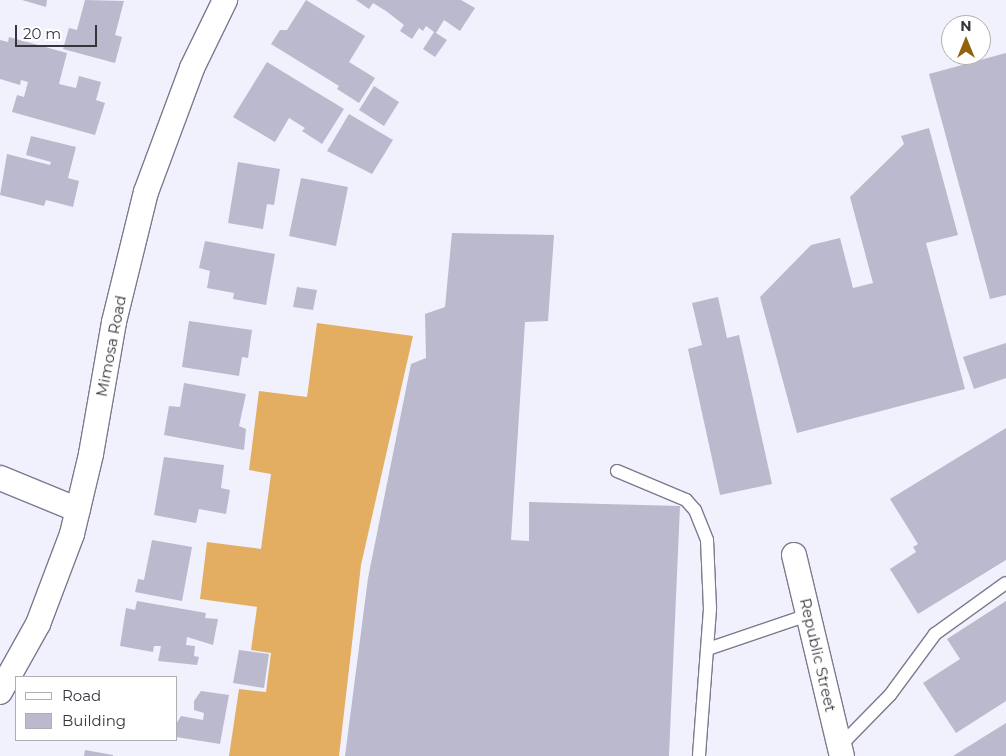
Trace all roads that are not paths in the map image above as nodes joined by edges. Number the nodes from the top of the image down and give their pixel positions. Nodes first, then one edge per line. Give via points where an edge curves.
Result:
1 (225, 0) edge
2 (617, 471) dead end
3 (0, 478) edge
4 (78, 510) junction
5 (794, 555) dead end
6 (1006, 584) edge
7 (808, 615) junction
8 (708, 649) junction
9 (0, 692) edge
10 (840, 752) edge
11 (699, 756) edge

1 - 4 street, Mimosa Road via 192,68 146,192 114,322 92,454
2 - 8 lane via 672,492 695,510 707,540 710,568
3 - 4 street
4 - 9 street, Mimosa Road via 60,569 38,624
5 - 7 street, Republic Street
6 - 10 lane via 935,634 890,695
7 - 8 lane
7 - 10 street, Republic Street
8 - 11 lane

